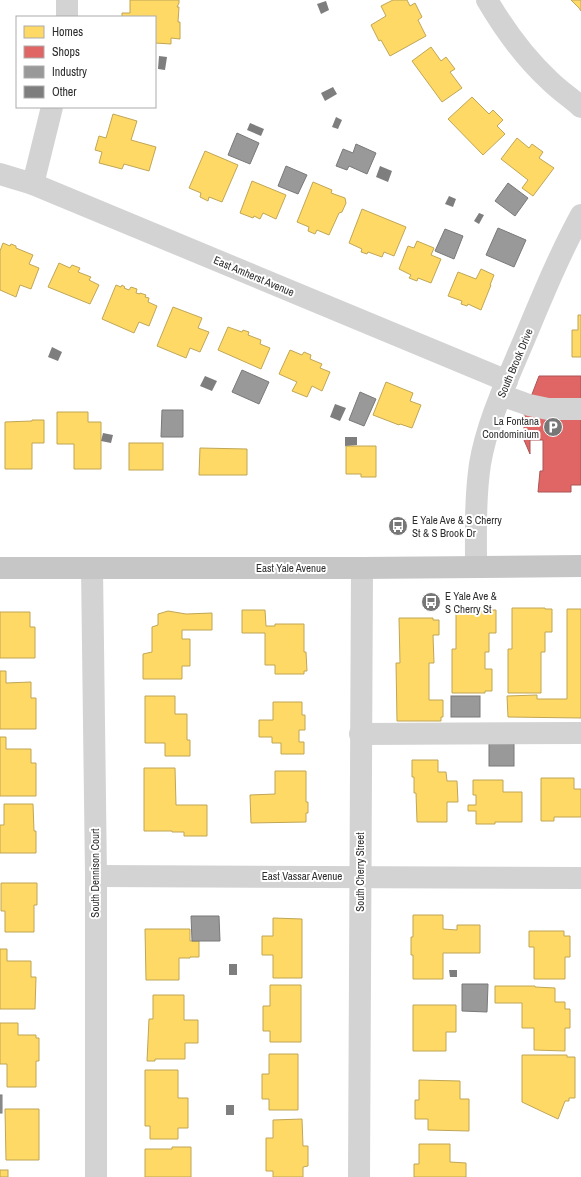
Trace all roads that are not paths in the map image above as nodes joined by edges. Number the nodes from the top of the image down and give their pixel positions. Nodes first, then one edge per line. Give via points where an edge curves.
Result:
1 (67, 0) edge
2 (487, 0) edge
3 (67, 16) edge
4 (581, 107) edge
5 (52, 108) edge
6 (0, 174) edge
7 (33, 184) junction
8 (581, 215) edge
9 (504, 388) junction
10 (581, 409) edge
11 (581, 566) edge
12 (476, 567) junction
13 (0, 568) edge
14 (92, 568) junction
15 (362, 568) junction
16 (581, 733) edge
17 (360, 734) junction
18 (96, 876) junction
19 (360, 876) junction
20 (581, 878) edge
21 (96, 1177) edge
22 (359, 1177) edge

1 - 3 street
2 - 4 street via 523,53 550,81
5 - 7 street
6 - 7 street, East Amherst Avenue
7 - 9 street, East Amherst Avenue
8 - 9 street, South Brook Drive via 551,275
9 - 10 street, East Amherst Avenue via 529,405 548,409
9 - 12 street, South Brook Drive via 490,425 480,463
11 - 12 main road, East Yale Avenue
12 - 15 main road, East Yale Avenue
13 - 14 main road, East Yale Avenue
14 - 15 main road, East Yale Avenue
14 - 18 street, South Dennison Court
15 - 17 street, South Cherry Street
16 - 17 street
17 - 19 street, South Cherry Street
18 - 19 street, East Vassar Avenue
18 - 21 street, South Dennison Court
19 - 20 street, East Vassar Avenue
19 - 22 street, South Cherry Street

